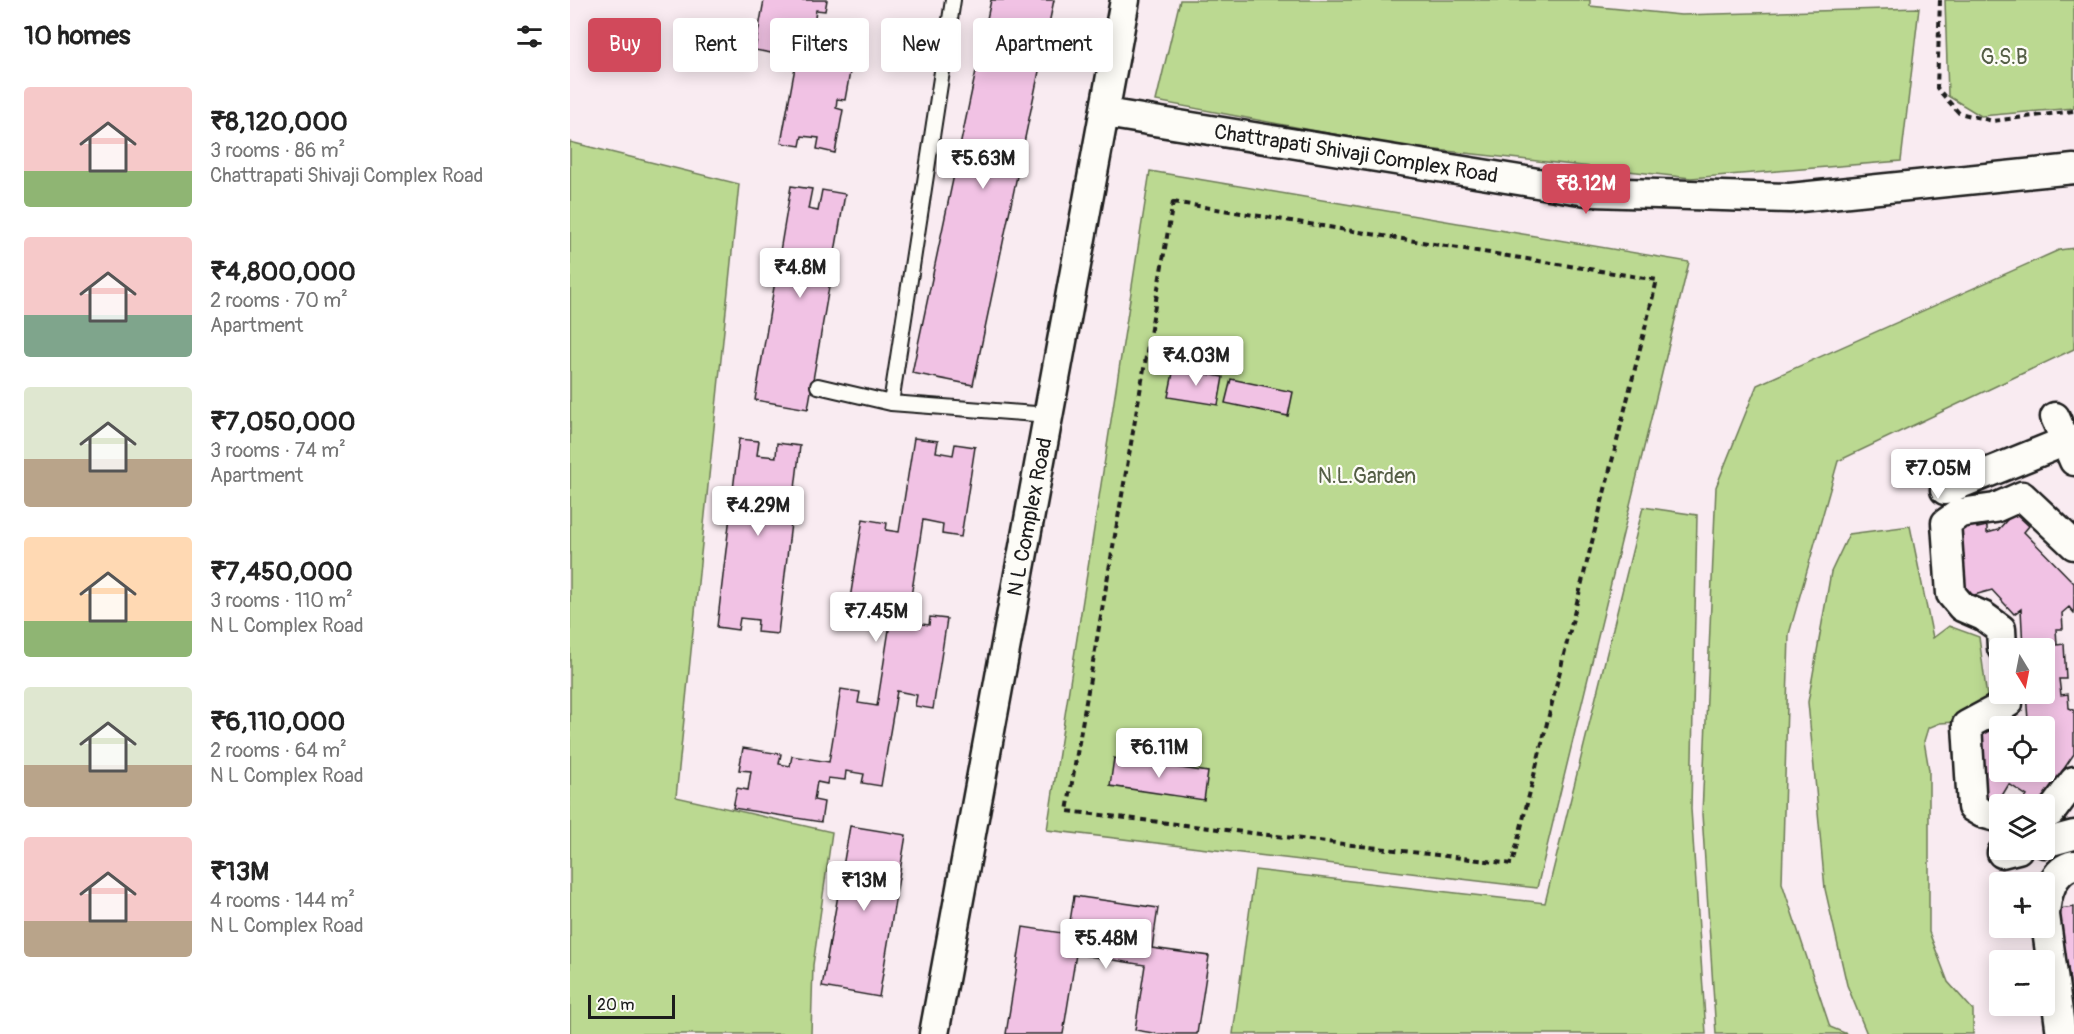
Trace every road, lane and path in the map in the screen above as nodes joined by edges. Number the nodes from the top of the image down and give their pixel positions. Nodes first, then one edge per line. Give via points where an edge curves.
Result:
1 (953, 0) edge
2 (1125, 0) edge
3 (1940, 0) edge
4 (2074, 111) edge
5 (1105, 113) junction
6 (2074, 169) edge
7 (818, 386) dead end
8 (891, 403) junction
9 (1049, 415) junction
10 (2065, 440) edge
11 (1945, 490) dead end
12 (2074, 545) edge
13 (2001, 638) edge
14 (2005, 704) edge
15 (2074, 781) edge
16 (2055, 807) edge
17 (1989, 815) edge
18 (2074, 836) edge
19 (2055, 840) edge
20 (1512, 864) joint
21 (2074, 865) edge
22 (934, 1034) edge
23 (2061, 1034) edge

1 - 8 lane
2 - 5 street, N L Complex Road
3 - 4 path via 1937,88 1959,113 1993,120
5 - 6 street, Chattrapati Shivaji Complex Road via 1593,192 1790,198
5 - 9 street, N L Complex Road
7 - 8 lane
8 - 9 lane
9 - 22 street, N L Complex Road
10 - 11 street
12 - 13 street via 2022,496 1995,508 1960,513 1946,523 1952,594 1962,608 2001,629
14 - 17 street via 1967,725 1972,807
15 - 16 street
18 - 19 street
20 - 20 path via 1067,811 1173,202 1657,280
21 - 23 street via 2056,877 2046,900

